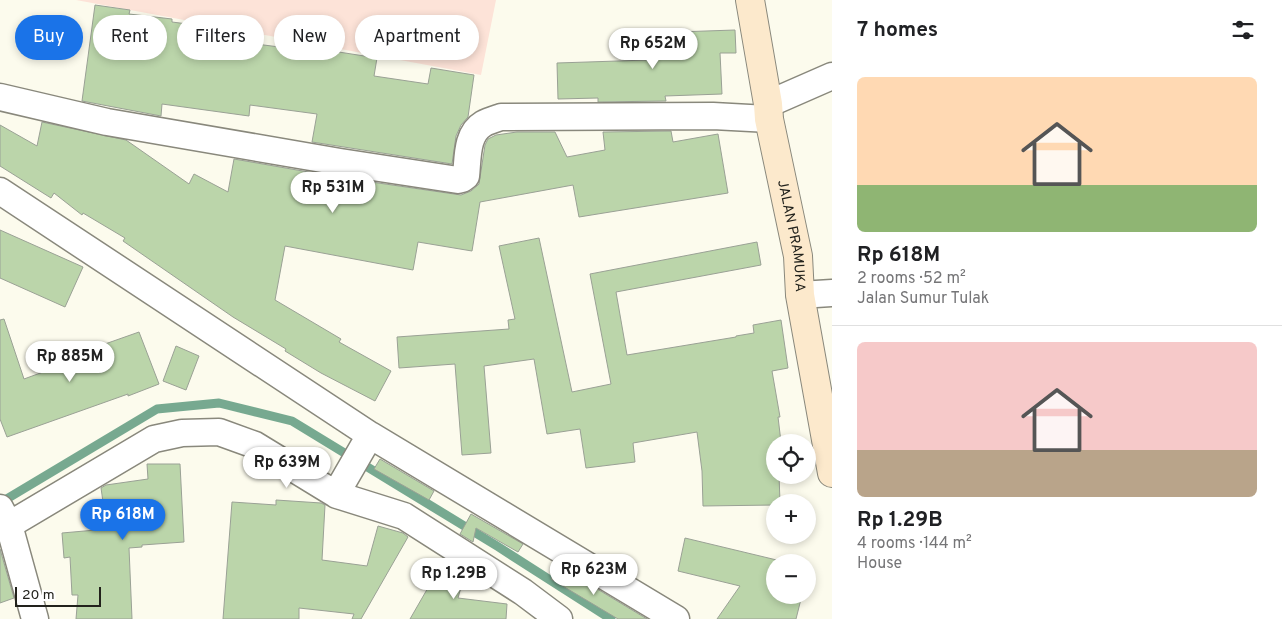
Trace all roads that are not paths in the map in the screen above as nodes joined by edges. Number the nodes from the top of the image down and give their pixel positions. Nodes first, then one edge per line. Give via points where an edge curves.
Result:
1 (750, 0) edge
2 (832, 76) edge
3 (0, 98) edge
4 (768, 111) junction
5 (0, 191) edge
6 (832, 293) edge
7 (800, 294) junction
8 (366, 441) junction
9 (832, 473) edge
10 (338, 491) junction
11 (3, 519) edge
12 (35, 619) edge
13 (559, 619) edge
14 (676, 619) edge

1 - 4 main road, JALAN PRAMUKA
2 - 4 street
3 - 4 street via 107,122 458,180 466,176 469,143 474,131 482,124 501,117 713,116
4 - 7 main road, JALAN PRAMUKA via 798,256
5 - 8 street
6 - 7 street
7 - 9 main road, JALAN PRAMUKA
8 - 10 street
8 - 14 street
10 - 11 street via 255,445 219,432 182,433 154,440
10 - 13 street via 404,516 523,592
11 - 12 street

